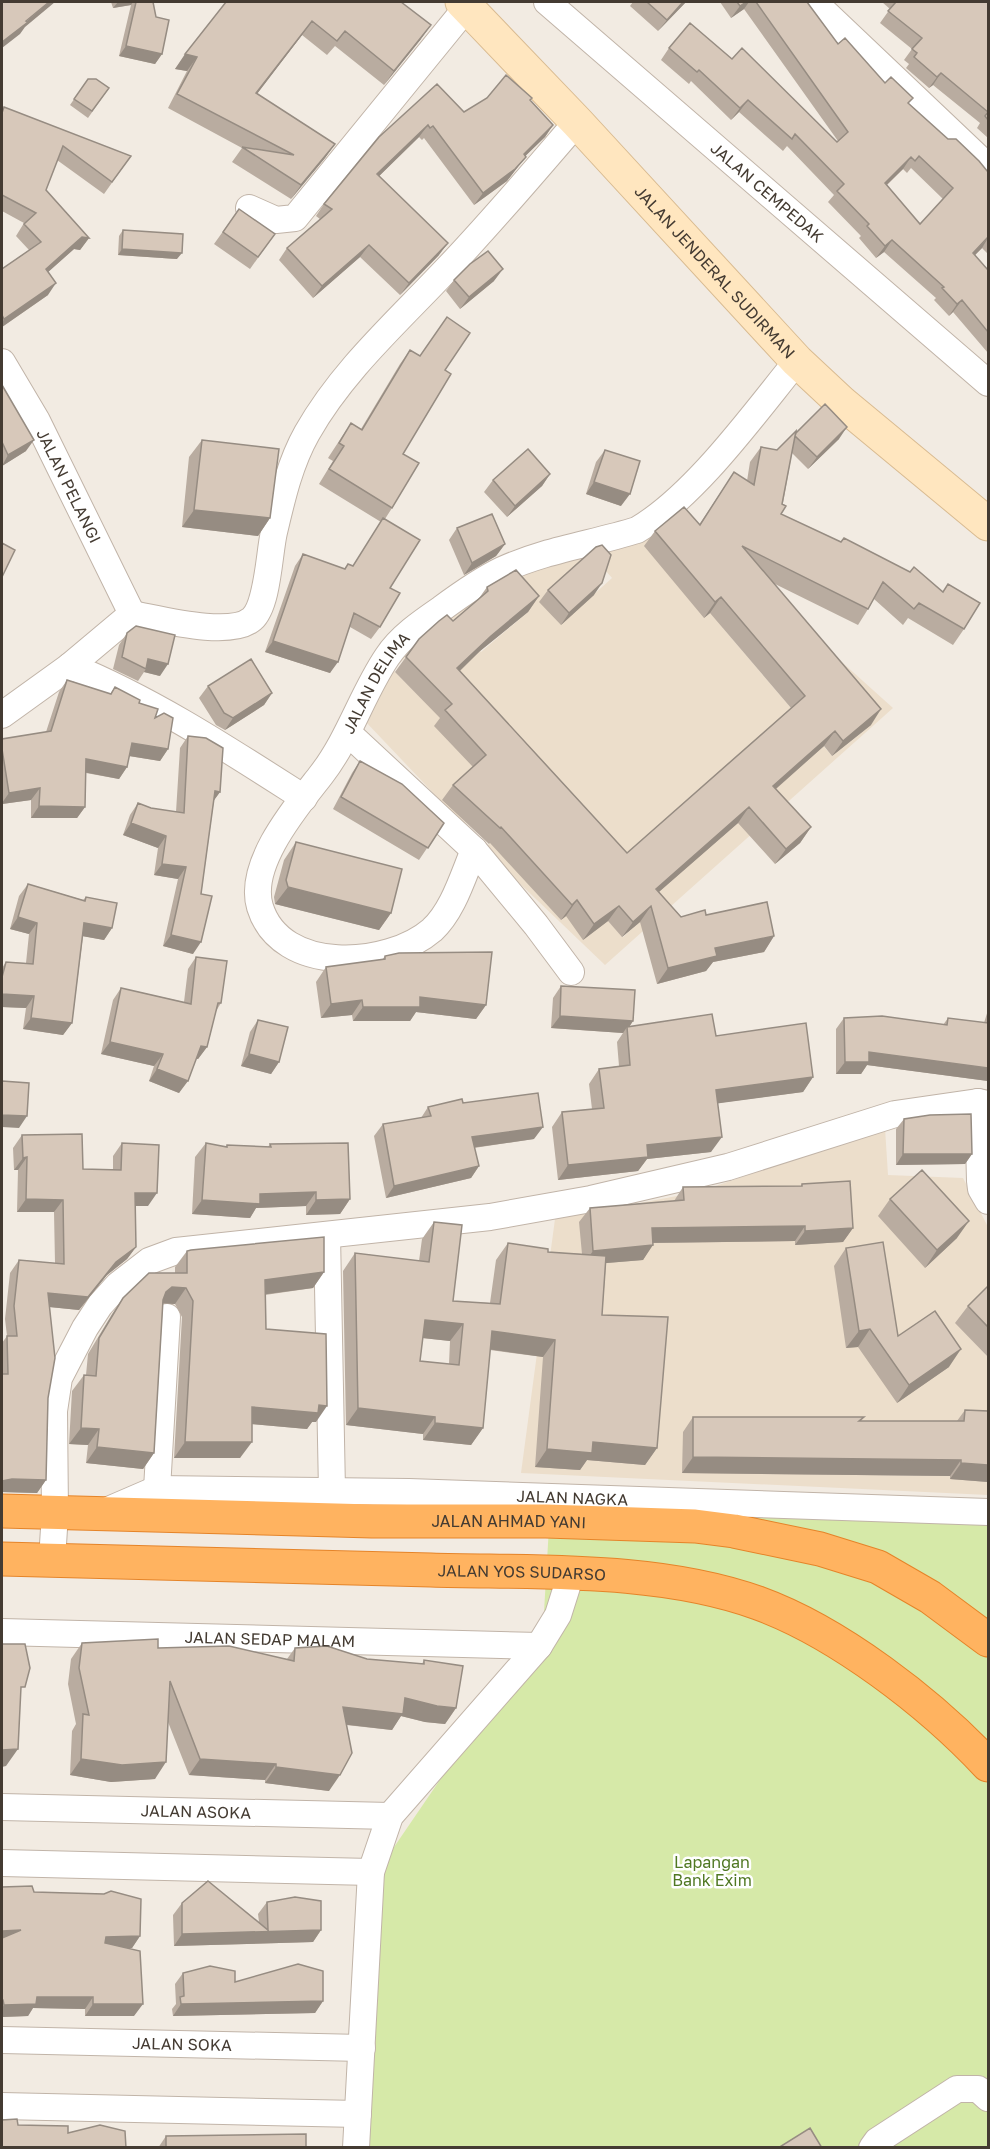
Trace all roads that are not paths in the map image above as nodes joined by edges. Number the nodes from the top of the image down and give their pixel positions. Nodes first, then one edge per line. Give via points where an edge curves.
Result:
1 (547, 2) edge
2 (814, 2) edge
3 (464, 4) edge
4 (577, 122) junction
5 (988, 167) edge
6 (249, 208) dead end
7 (797, 361) junction
8 (2, 362) edge
9 (988, 383) edge
10 (988, 524) edge
11 (132, 614) junction
12 (70, 666) junction
13 (2, 715) edge
14 (348, 733) junction
15 (304, 798) junction
16 (474, 850) junction
17 (571, 972) dead end
18 (983, 1103) edge
19 (988, 1201) edge
20 (327, 1235) junction
21 (167, 1317) dead end
22 (157, 1489) junction
23 (332, 1491) junction
24 (2, 1511) edge
25 (988, 1512) edge
26 (55, 1513) junction
27 (98, 1515) junction
28 (2, 1559) edge
29 (52, 1560) junction
30 (571, 1574) junction
31 (2, 1632) edge
32 (988, 1640) edge
33 (539, 1646) junction
34 (988, 1765) edge
35 (2, 1807) edge
36 (390, 1816) junction
37 (2, 1863) edge
38 (370, 1872) junction
39 (2, 2040) edge
40 (362, 2048) junction
41 (988, 2098) edge
42 (2, 2106) edge
43 (358, 2114) junction
44 (356, 2148) edge
45 (872, 2148) edge

1 - 9 street, JALAN CEMPEDAK
2 - 5 street
3 - 4 main road, JALAN JENDERAL SUDIRMAN
3 - 6 street via 295,218 276,220
4 - 7 main road, JALAN JENDERAL SUDIRMAN
4 - 11 street via 478,236 363,356 326,403 294,460 273,534 262,601 252,619 240,625 219,627
7 - 10 main road, JALAN JENDERAL SUDIRMAN
7 - 14 street, JALAN DELIMA via 686,492 648,524 637,531 501,570 406,635 380,669
8 - 11 street, JALAN PELANGI via 37,421
11 - 12 street
12 - 13 street
12 - 15 street via 159,708
14 - 15 street, JALAN DELIMA via 335,758
14 - 16 street
15 - 16 street, JALAN DELIMA via 273,843 262,872 260,907 281,937 315,955 372,958 412,943 439,922
16 - 17 street
18 - 19 street via 980,1181
18 - 20 street via 895,1114 728,1167 591,1199 490,1217
20 - 23 street
20 - 26 street via 176,1251 142,1265 118,1285 85,1328 59,1378 54,1411
21 - 22 street
22 - 23 street, JALAN NAGKA
22 - 27 street
23 - 25 street, JALAN NAGKA
24 - 26 highway, JALAN AHMAD YANI
26 - 27 highway, JALAN AHMAD YANI
26 - 29 street
27 - 32 highway, JALAN AHMAD YANI via 546,1521 734,1531 820,1549 878,1567 930,1597
28 - 29 highway, JALAN YOS SUDARSO
29 - 30 highway, JALAN YOS SUDARSO
30 - 33 street via 558,1615
30 - 34 highway, JALAN YOS SUDARSO via 677,1583 760,1604 844,1648 880,1673 931,1711
31 - 33 street, JALAN SEDAP MALAM
33 - 36 street
35 - 36 street, JALAN ASOKA
36 - 38 street
37 - 38 street
38 - 40 street
39 - 40 street, JALAN SOKA
40 - 43 street
41 - 45 street via 978,2089 957,2090
42 - 43 street
43 - 44 street

